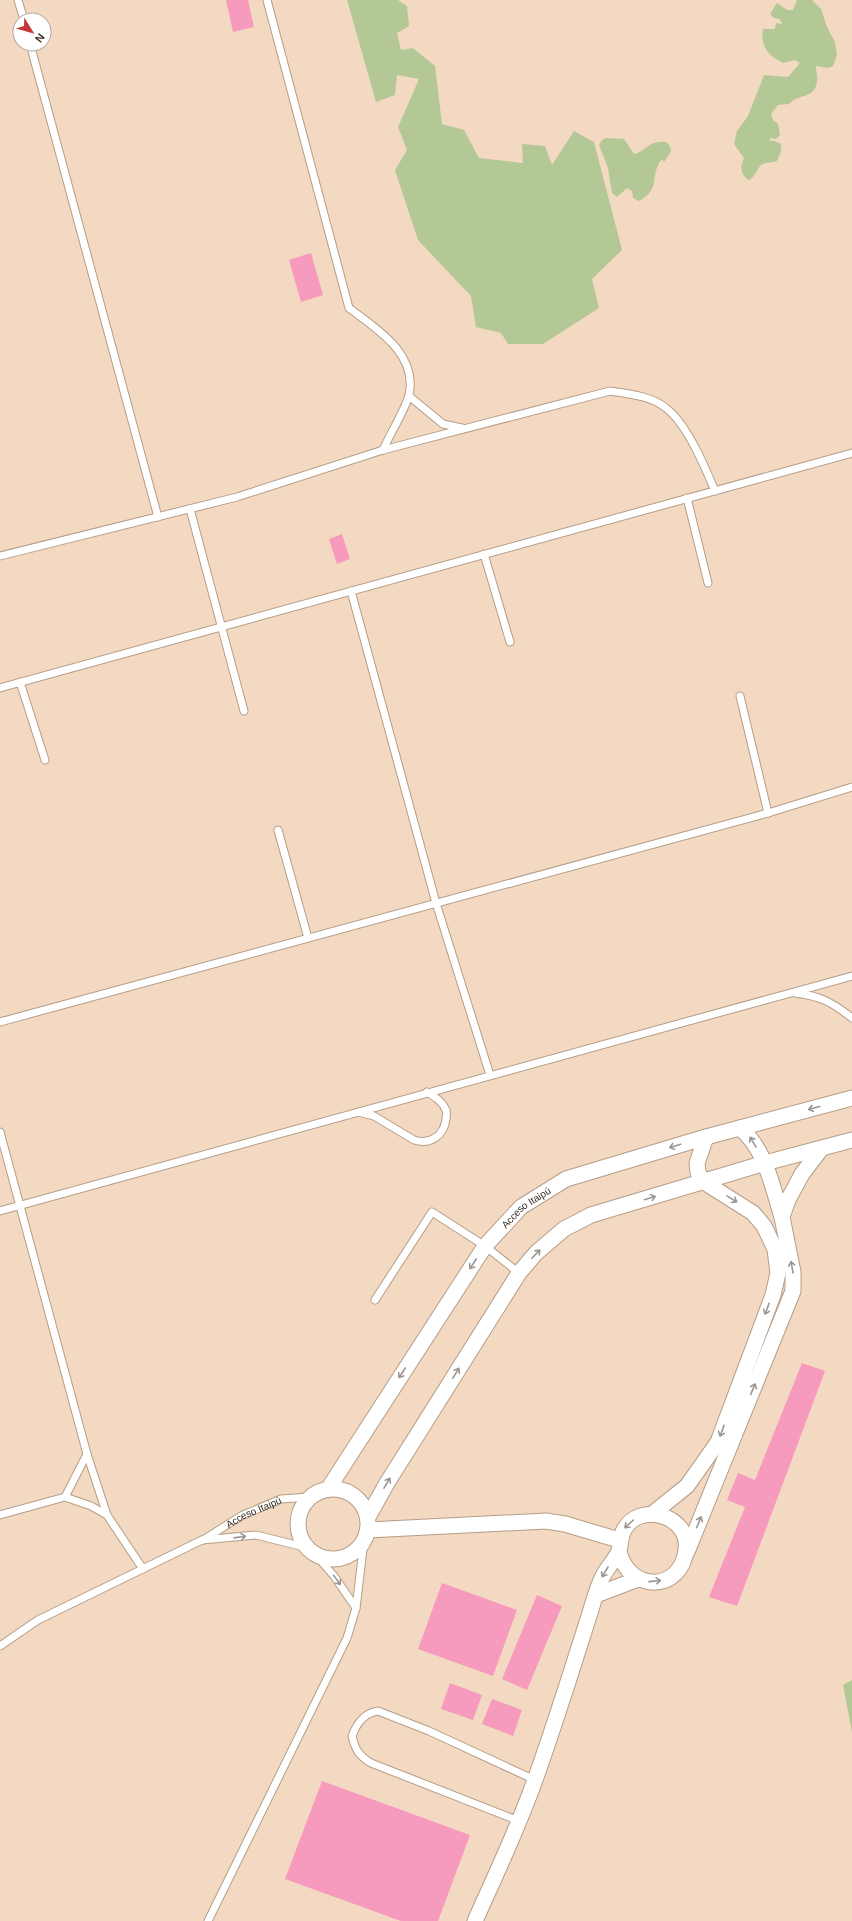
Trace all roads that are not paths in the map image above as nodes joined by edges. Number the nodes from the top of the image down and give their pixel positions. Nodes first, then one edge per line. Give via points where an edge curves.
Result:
1 (18, 0) edge
2 (267, 0) edge
3 (22, 12) edge
4 (32, 52) edge
5 (409, 396) junction
6 (464, 429) junction
7 (383, 450) junction
8 (852, 453) edge
9 (715, 491) junction
10 (687, 498) junction
11 (190, 509) junction
12 (158, 517) junction
13 (484, 554) junction
14 (0, 556) edge
15 (708, 583) dead end
16 (351, 591) junction
17 (221, 627) junction
18 (510, 642) dead end
19 (20, 682) junction
20 (0, 688) edge
21 (740, 696) dead end
22 (244, 711) dead end
23 (45, 760) dead end
24 (852, 787) edge
25 (768, 813) junction
26 (278, 830) dead end
27 (436, 903) junction
28 (308, 938) junction
29 (852, 976) edge
30 (791, 992) junction
31 (852, 1018) edge
32 (0, 1022) edge
33 (490, 1075) junction
34 (427, 1092) junction
35 (852, 1098) edge
36 (358, 1112) junction
37 (740, 1128) junction
38 (0, 1132) edge
39 (706, 1137) junction
40 (852, 1140) edge
41 (821, 1149) junction
42 (765, 1163) junction
43 (704, 1182) junction
44 (20, 1205) junction
45 (0, 1211) edge
46 (782, 1217) junction
47 (485, 1246) junction
48 (519, 1273) junction
49 (375, 1300) dead end
50 (87, 1454) junction
51 (328, 1489) junction
52 (65, 1497) junction
53 (310, 1497) junction
54 (652, 1514) junction
55 (0, 1515) edge
56 (107, 1515) junction
57 (366, 1529) junction
58 (202, 1540) junction
59 (619, 1546) junction
60 (311, 1551) junction
61 (685, 1559) junction
62 (143, 1569) junction
63 (638, 1579) junction
64 (596, 1595) junction
65 (356, 1608) junction
66 (0, 1646) edge
67 (535, 1780) junction
68 (519, 1821) junction
69 (208, 1921) edge
70 (475, 1921) edge

1 - 3 lane
2 - 5 lane via 349,308 383,334 404,357 410,378
4 - 12 lane
5 - 6 lane via 443,424
5 - 7 lane
6 - 7 lane
6 - 9 lane via 610,391 642,396 666,408 679,422
7 - 11 lane via 237,497
8 - 9 lane
9 - 10 lane
10 - 13 lane
10 - 15 lane
11 - 12 lane
11 - 17 lane
12 - 14 lane
13 - 16 lane
13 - 18 lane
16 - 17 lane
16 - 27 lane
17 - 19 lane
17 - 22 lane
19 - 20 lane
19 - 23 lane
21 - 25 lane
24 - 25 lane
25 - 27 lane
26 - 28 lane
27 - 28 lane
27 - 33 lane
28 - 32 lane
29 - 30 lane
30 - 31 lane via 828,1000
30 - 33 lane
33 - 34 lane
34 - 36 lane
34 - 36 lane via 438,1099 446,1111 445,1128 440,1135 430,1141 414,1140 374,1116
35 -> 37 street, Acceso Itaipú
36 - 44 lane
37 - 39 street, Acceso Itaipú
42 -> 37 street via 748,1134
38 - 44 lane
39 - 43 street via 697,1163 698,1173
39 -> 47 street, Acceso Itaipú via 566,1179 521,1207
40 - 41 street
41 - 42 street
41 - 46 street via 798,1180
42 - 43 street
42 - 46 street
48 -> 43 street via 536,1253 564,1229 591,1215
43 -> 54 street via 753,1213 764,1226 775,1250 778,1273 718,1442 687,1486
44 - 45 lane
44 - 50 lane
61 -> 46 street via 792,1291 793,1272
47 - 48 lane
47 - 49 lane via 432,1212
47 -> 51 street, Acceso Itaipú
57 -> 48 street via 387,1482
50 - 52 lane
50 - 56 lane
51 - 53 street
51 - 57 street via 353,1495 362,1503
52 - 55 lane
52 - 56 lane
53 - 58 lane, Acceso Itaipú via 281,1499 240,1516
53 - 60 street via 303,1507 298,1526 301,1538
54 -> 59 street via 641,1516 631,1522 624,1529
54 - 61 street via 667,1518 680,1528 686,1542
56 - 62 lane
57 - 59 street via 546,1521 565,1524
57 - 60 street via 356,1550 345,1557 327,1558
57 - 65 lane
58 -> 60 lane via 256,1535
58 - 62 lane
59 - 63 street via 622,1563 628,1572
59 -> 64 street
60 -> 65 lane via 334,1576
63 -> 61 street via 649,1582 671,1577 680,1569
62 - 66 lane via 38,1620
63 - 64 street
64 - 67 street
65 - 69 lane via 347,1638
67 - 68 street
67 - 68 lane via 429,1730 378,1711 370,1712 363,1717 352,1736 354,1746 361,1756 371,1763
68 - 70 street

